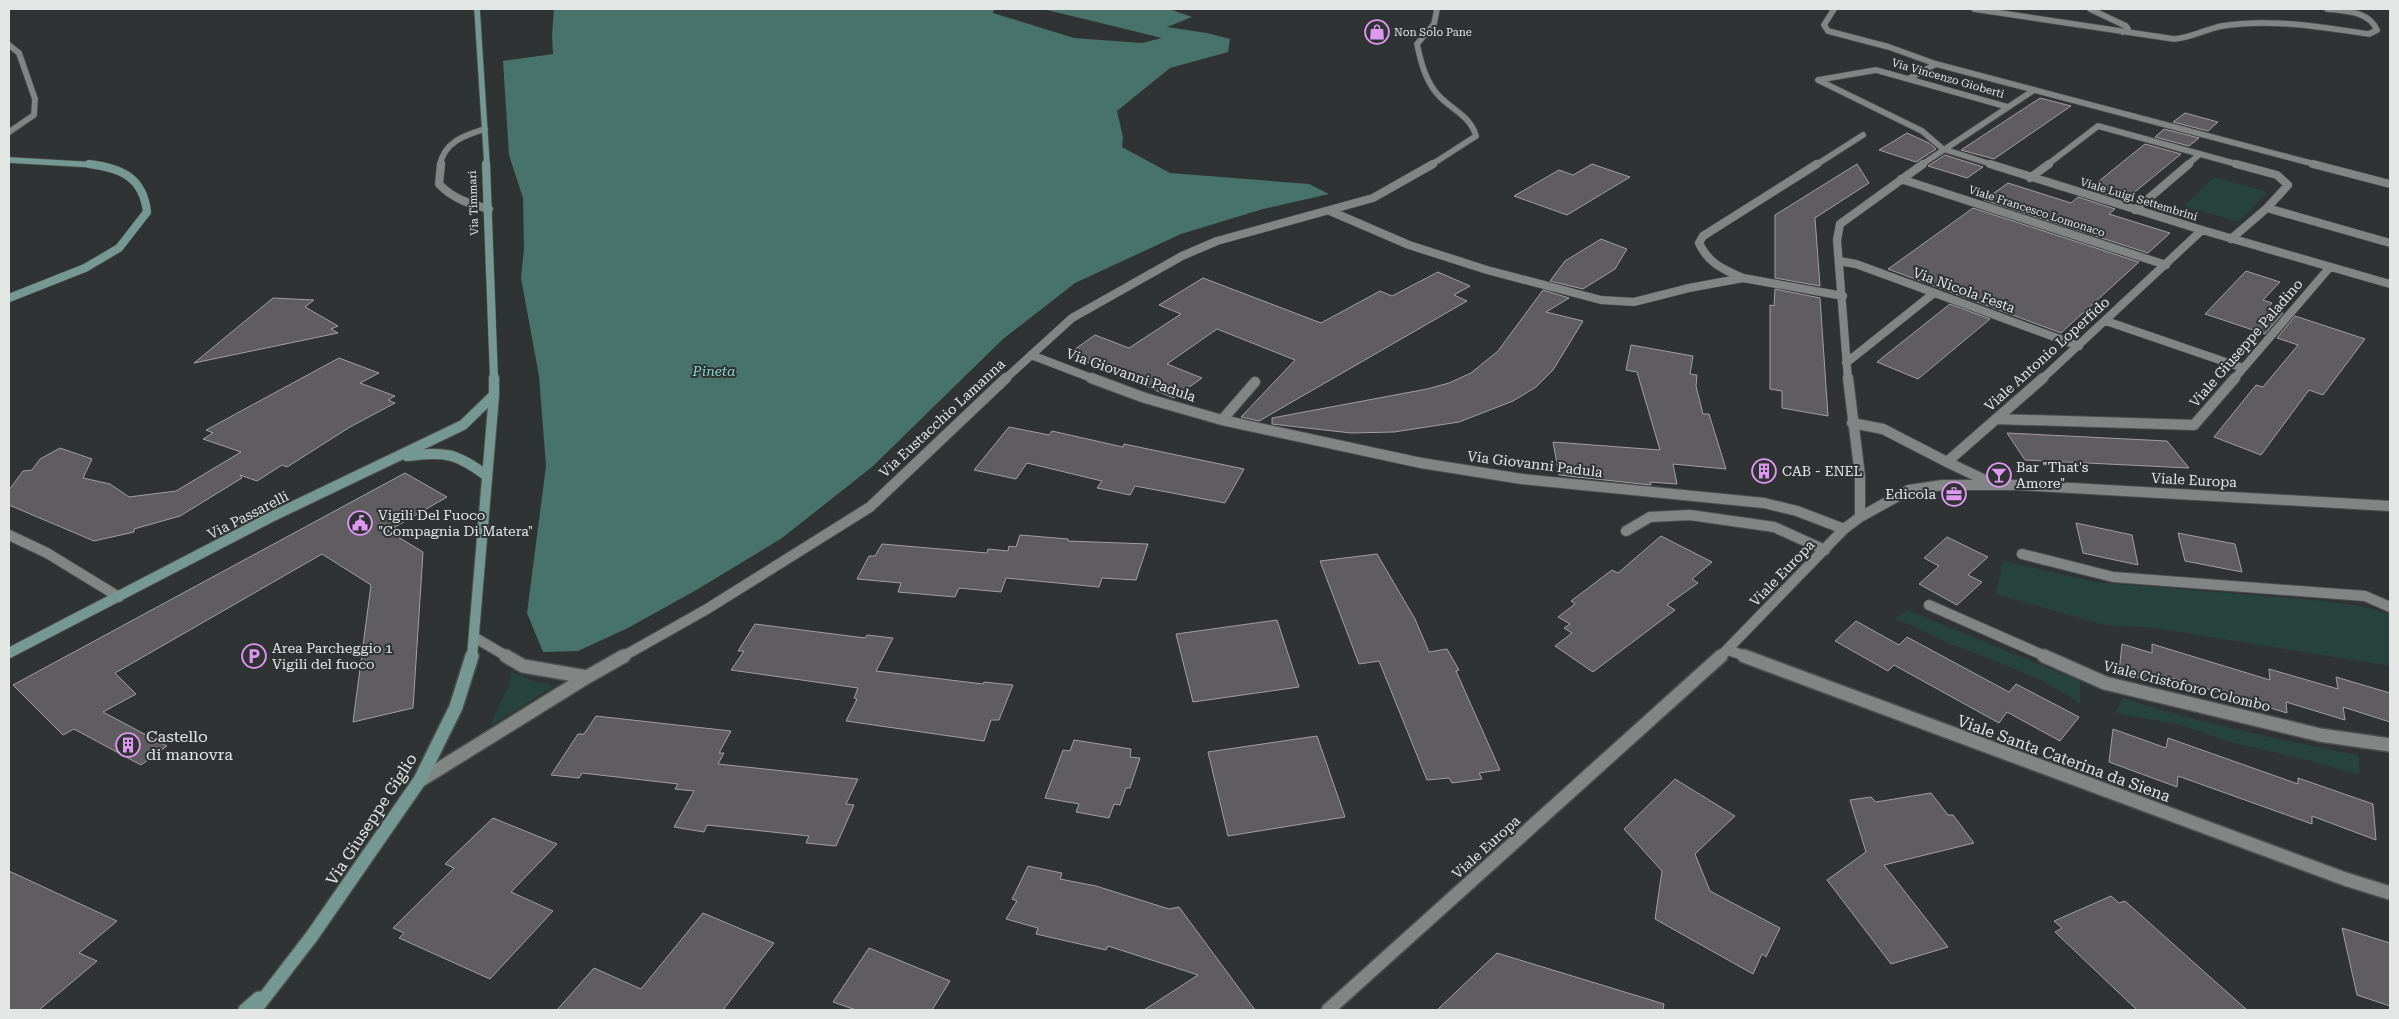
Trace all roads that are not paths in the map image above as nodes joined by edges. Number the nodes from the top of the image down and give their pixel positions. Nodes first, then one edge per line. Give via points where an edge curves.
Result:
1 (476, 9) edge
2 (1437, 9) edge
3 (1834, 9) edge
4 (1974, 9) edge
5 (2090, 9) edge
6 (2327, 9) edge
7 (2123, 32) junction
8 (9, 45) edge
9 (1936, 64) junction
10 (1908, 79) junction
11 (2034, 90) junction
12 (2008, 107) junction
13 (485, 129) junction
14 (9, 132) edge
15 (1863, 135) dead end
16 (1944, 150) junction
17 (2200, 154) junction
18 (9, 160) edge
19 (2030, 178) junction
20 (1902, 179) junction
21 (2390, 184) edge
22 (2267, 208) junction
23 (489, 209) junction
24 (2135, 210) junction
25 (1330, 211) junction
26 (2202, 230) junction
27 (2231, 238) junction
28 (2390, 243) edge
29 (1839, 261) junction
30 (2166, 265) junction
31 (2330, 267) junction
32 (1743, 278) junction
33 (2390, 284) edge
34 (1934, 292) junction
35 (1843, 296) junction
36 (9, 298) edge
37 (2106, 321) junction
38 (2079, 346) junction
39 (1031, 354) junction
40 (1846, 364) junction
41 (2243, 368) junction
42 (1255, 382) dead end
43 (494, 395) junction
44 (1996, 419) junction
45 (1222, 420) junction
46 (1852, 424) junction
47 (399, 457) junction
48 (1947, 462) junction
49 (487, 476) junction
50 (1994, 485) junction
51 (2390, 506) edge
52 (1860, 517) junction
53 (1844, 529) junction
54 (1626, 531) dead end
55 (9, 535) edge
56 (1825, 550) junction
57 (2022, 554) dead end
58 (119, 597) junction
59 (1929, 605) dead end
60 (2390, 607) edge
61 (474, 637) junction
62 (1728, 650) junction
63 (9, 653) edge
64 (587, 677) junction
65 (2390, 746) edge
66 (420, 780) junction
67 (2390, 893) edge
68 (272, 988) junction
69 (245, 1010) edge
70 (256, 1010) edge
71 (1328, 1010) edge

1 - 13 main road, Via Timmari
2 - 25 street, Via Eustacchio Lamanna via 1438,15 1432,27 1417,44 1420,61 1436,92 1473,125 1476,136 1392,189
3 - 9 street via 1824,25 1828,31
4 - 7 street
5 - 7 street via 2126,26 2128,29
6 - 7 street via 2364,17 2374,23 2377,30 2369,34 2276,21 2221,26 2174,39
8 - 14 street via 19,53 35,99 34,115
9 - 10 street
9 - 11 street
10 - 12 street, Via Vincenzo Gioberti
10 - 16 street, Via Vincenzo Gioberti via 1876,70 1818,80 1922,131
11 - 12 street, Via Vincenzo Gioberti
11 - 21 street
12 - 16 street, Via Vincenzo Gioberti
13 - 23 main road, Via Timmari
13 - 23 street via 457,140 443,150 439,184 448,194 463,202
15 - 32 street via 1703,236 1699,244 1708,260
16 - 19 street, Viale Luigi Settembrini
16 - 20 street, Via Vincenzo Gioberti
17 - 19 street via 2098,126
17 - 22 street via 2278,175 2288,184
17 - 24 street
18 - 36 main road via 115,169 136,181 146,198 147,212 119,248 85,268
19 - 24 street, Viale Luigi Settembrini
20 - 29 street, Via Vincenzo Gioberti via 1840,224 1837,240
20 - 30 street, Viale Francesco Lomonaco
22 - 27 street
22 - 28 street
23 - 43 main road, Via Timmari
24 - 26 street, Viale Luigi Settembrini
25 - 32 street via 1409,245 1487,270 1601,300 1634,302
25 - 39 street, Via Eustacchio Lamanna via 1217,241 1182,256 1072,318
26 - 27 street, Viale Luigi Settembrini
26 - 30 street, Viale Antonio Loperfido
27 - 31 street, Viale Luigi Settembrini
29 - 34 street, Via Nicola Festa
29 - 35 street, Via Vincenzo Gioberti
30 - 37 street, Viale Antonio Loperfido
31 - 33 street
31 - 41 street, Viale Giuseppe Paladino
32 - 35 street
34 - 38 street, Via Nicola Festa
34 - 40 street
35 - 40 street, Via Vincenzo Gioberti
37 - 38 street, Viale Antonio Loperfido
37 - 41 street
38 - 44 street, Viale Antonio Loperfido
39 - 45 street, Via Giovanni Padula via 1145,398
39 - 64 street, Via Eustacchio Lamanna via 870,507 707,609
40 - 46 street, Via Vincenzo Gioberti
41 - 44 street, Viale Giuseppe Paladino via 2194,425
42 - 45 street
43 - 47 main road, Via Passarelli via 463,425
43 - 49 main road, Via Giuseppe Giglio
44 - 48 street, Viale Antonio Loperfido
45 - 53 street, Via Giovanni Padula via 1421,463 1504,476 1764,502
46 - 48 street via 1883,429
46 - 52 street, Via Vincenzo Gioberti via 1860,476
47 - 49 main road via 448,452 464,458
47 - 58 main road, Via Passarelli via 272,517
48 - 50 street
49 - 61 main road, Via Giuseppe Giglio
50 - 51 street, Viale Europa
50 - 52 street, Viale Europa via 1943,485 1909,490
52 - 53 street, Viale Europa
53 - 56 street, Viale Europa
54 - 56 street via 1650,517 1690,515 1774,527
55 - 58 street via 47,553
56 - 62 street, Viale Europa
57 - 60 street via 2113,576 2365,596
58 - 63 main road, Via Passarelli
59 - 65 street, Viale Cristoforo Colombo via 2105,683 2320,735
61 - 64 street via 523,666
61 - 66 main road, Via Giuseppe Giglio via 473,654 456,707
62 - 67 street, Viale Santa Caterina da Siena
62 - 71 street, Viale Europa
64 - 66 street, Via Eustacchio Lamanna via 506,724
66 - 68 main road, Via Giuseppe Giglio
68 - 69 main road
68 - 70 main road

